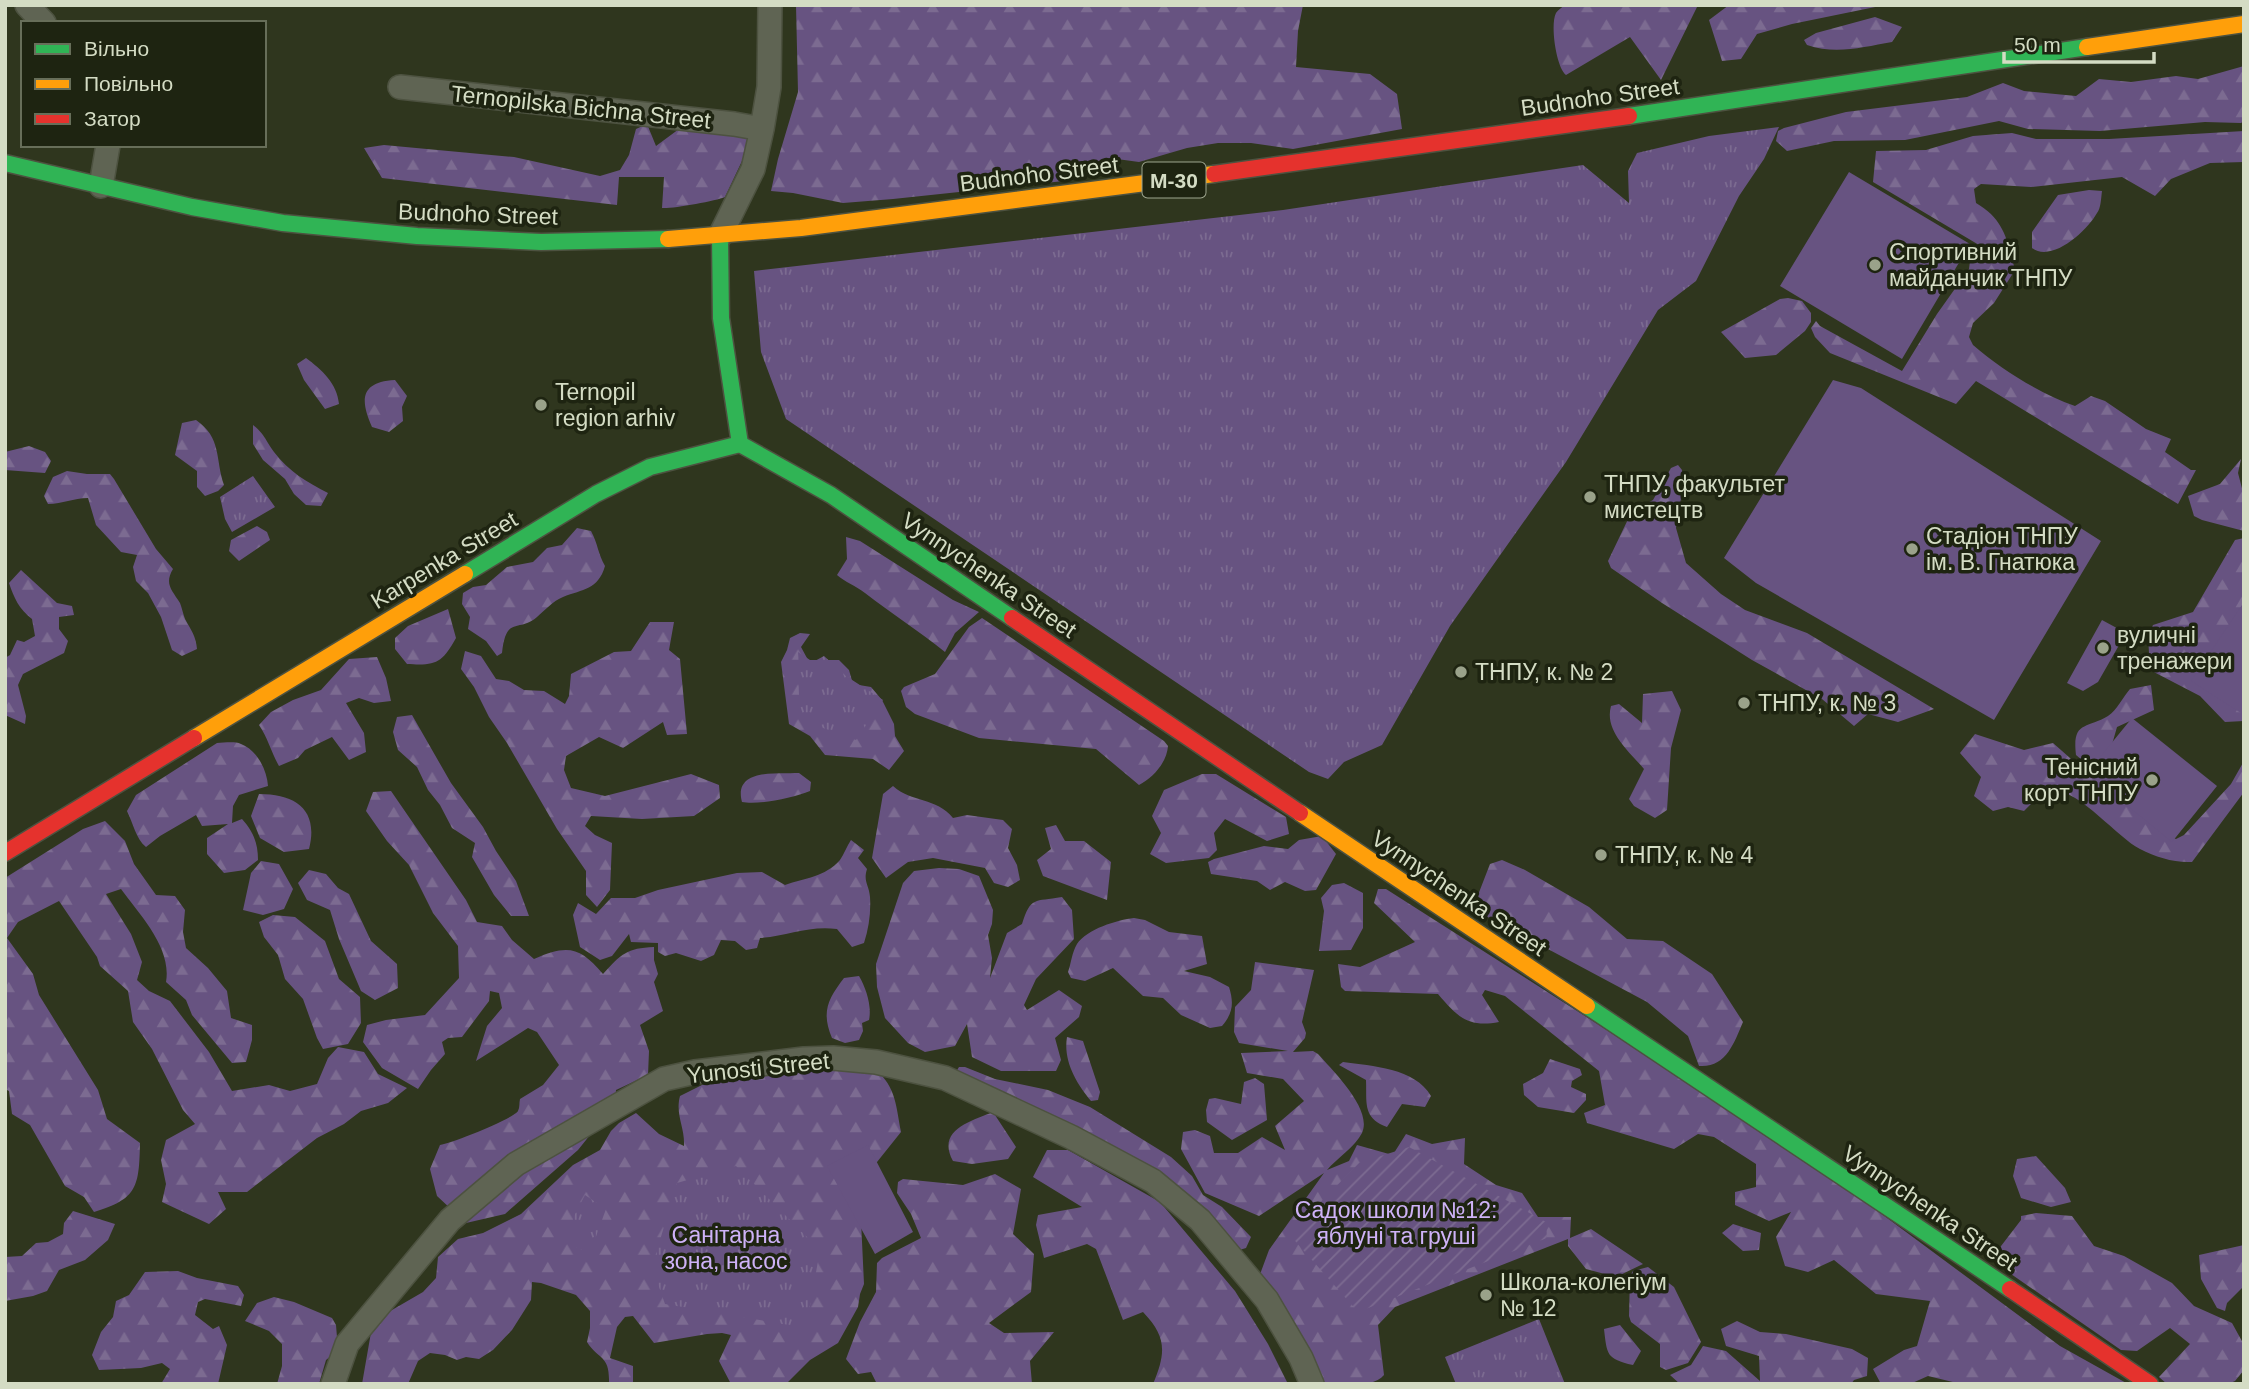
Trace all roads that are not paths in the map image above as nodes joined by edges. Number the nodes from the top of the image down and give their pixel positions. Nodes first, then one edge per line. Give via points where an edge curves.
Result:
1 (27, 5) edge
2 (770, 5) edge
3 (42, 21) edge
4 (2244, 24) edge
5 (400, 87) dead end
6 (762, 129) junction
7 (108, 147) edge
8 (5, 163) edge
9 (101, 186) junction
10 (720, 236) junction
11 (740, 444) junction
12 (5, 853) edge
13 (333, 1384) edge
14 (1312, 1384) edge
15 (2150, 1384) edge

1 - 3 street
2 - 6 street via 769,87
4 - 10 main road, Budnoho Street / М-30 via 1660,112
5 - 6 street, Ternopilska Bichna Street
6 - 10 street via 753,169
7 - 9 street
8 - 9 main road, Budnoho Street / М-30
9 - 10 main road, Budnoho Street / М-30 via 283,223 417,236 541,242
10 - 11 main road via 721,318
11 - 12 main road, Karpenka Street via 650,467 596,494
11 - 15 main road, Vynnychenka Street via 831,495
13 - 14 street, Yunosti Street via 346,1344 450,1220 516,1164 664,1079 833,1058 876,1062 945,1079 1153,1181 1200,1220 1267,1300

